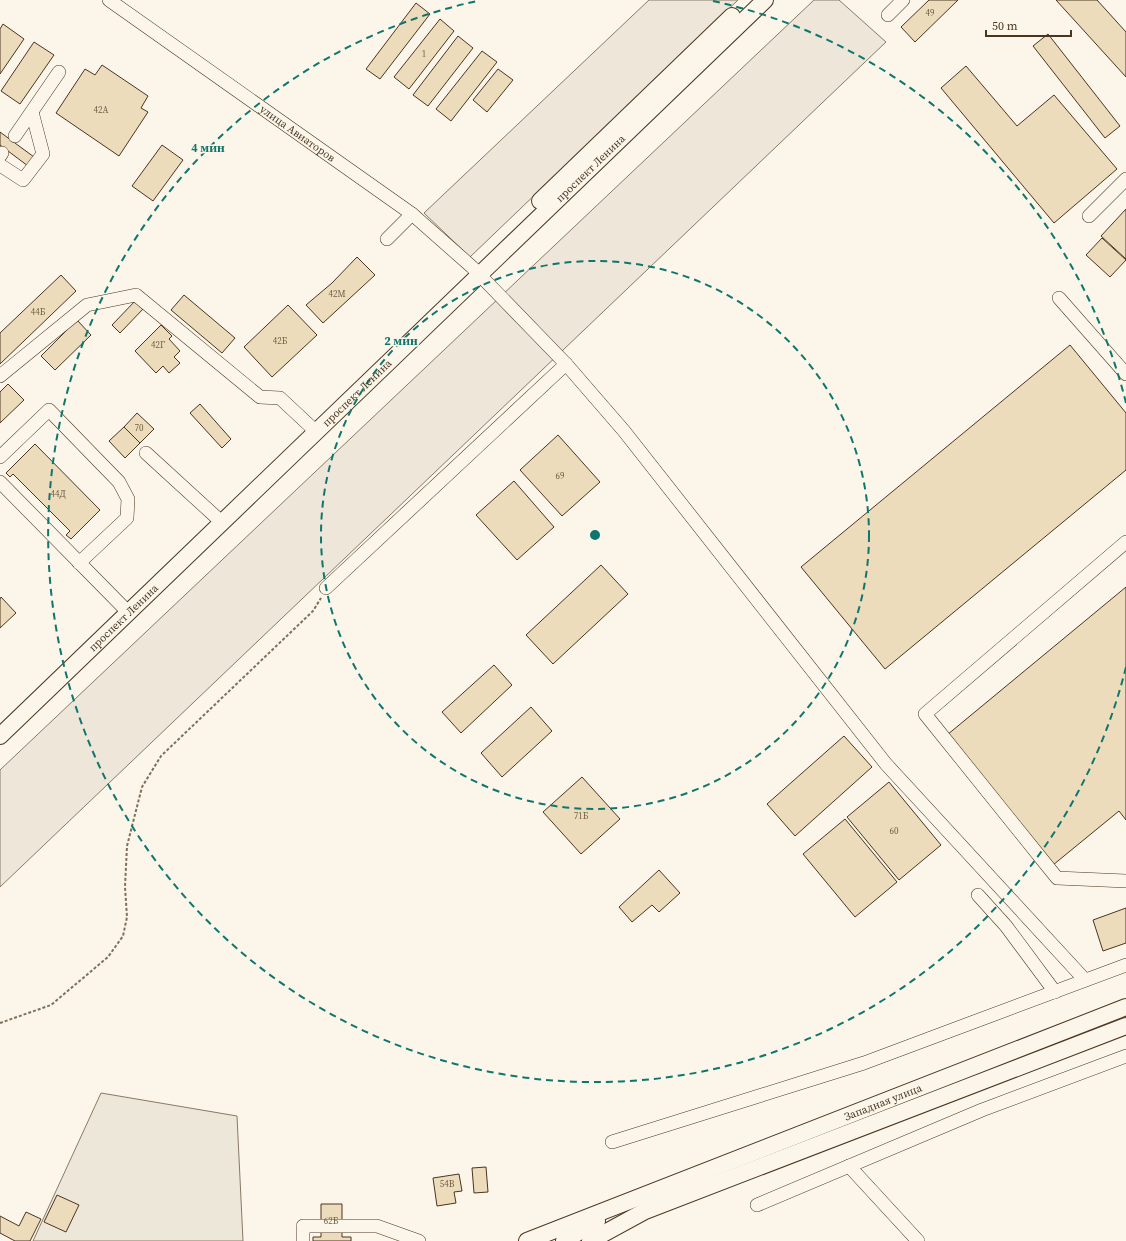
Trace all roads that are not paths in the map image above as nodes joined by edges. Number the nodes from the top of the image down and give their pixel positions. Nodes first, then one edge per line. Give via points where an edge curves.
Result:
1 (110, 0) edge
2 (749, 0) edge
3 (765, 0) edge
4 (903, 0) edge
5 (888, 15) dead end
6 (59, 72) dead end
7 (32, 112) junction
8 (15, 136) dead end
9 (1, 158) edge
10 (1126, 180) edge
11 (412, 214) junction
12 (1089, 216) dead end
13 (387, 240) dead end
14 (476, 271) junction
15 (1058, 298) dead end
16 (566, 364) junction
17 (1126, 374) edge
18 (0, 376) edge
19 (310, 426) junction
20 (146, 453) dead end
21 (0, 457) edge
22 (0, 482) edge
23 (216, 517) junction
24 (1126, 542) edge
25 (79, 563) junction
26 (326, 588) road end
27 (122, 607) junction
28 (0, 723) edge
29 (0, 736) edge
30 (1126, 881) edge
31 (978, 895) dead end
32 (1126, 965) edge
33 (1084, 980) junction
34 (1055, 992) junction
35 (1126, 1007) edge
36 (1126, 1026) edge
37 (1126, 1056) edge
38 (612, 1142) dead end
39 (849, 1166) junction
40 (642, 1204) junction
41 (757, 1205) dead end
42 (303, 1241) edge
43 (419, 1241) edge
44 (527, 1241) edge
45 (564, 1241) edge
46 (590, 1241) edge
47 (918, 1241) edge

1 - 11 street, улица Авиаторов
2 - 14 main road, проспект Ленина via 638,106
3 - 14 main road, проспект Ленина
4 - 5 street
6 - 7 street
7 - 8 street
7 - 9 street via 43,154 23,180
10 - 12 street
11 - 13 street
11 - 14 street, улица Авиаторов
14 - 16 street, улица Авиаторов
14 - 19 main road, проспект Ленина
14 - 29 main road, проспект Ленина
15 - 17 street
16 - 26 street
16 - 33 street, улица Авиаторов via 624,431 886,764
18 - 19 street via 87,305 136,295 260,397 280,398
19 - 23 main road, проспект Ленина
20 - 23 street
21 - 25 street via 49,410 119,482 128,499 127,518
22 - 25 street
23 - 27 main road, проспект Ленина
24 - 30 street via 925,714 1057,878
25 - 27 street
27 - 28 main road, проспект Ленина
31 - 34 street via 1006,926
32 - 33 street
33 - 34 street
34 - 38 street via 864,1063
35 - 40 main road, Западная улица
36 - 40 main road, Западная улица
37 - 39 street via 982,1110
39 - 41 street
39 - 47 street
40 - 44 main road
40 - 45 main road
40 - 46 main road
42 - 43 street via 303,1226 377,1226

